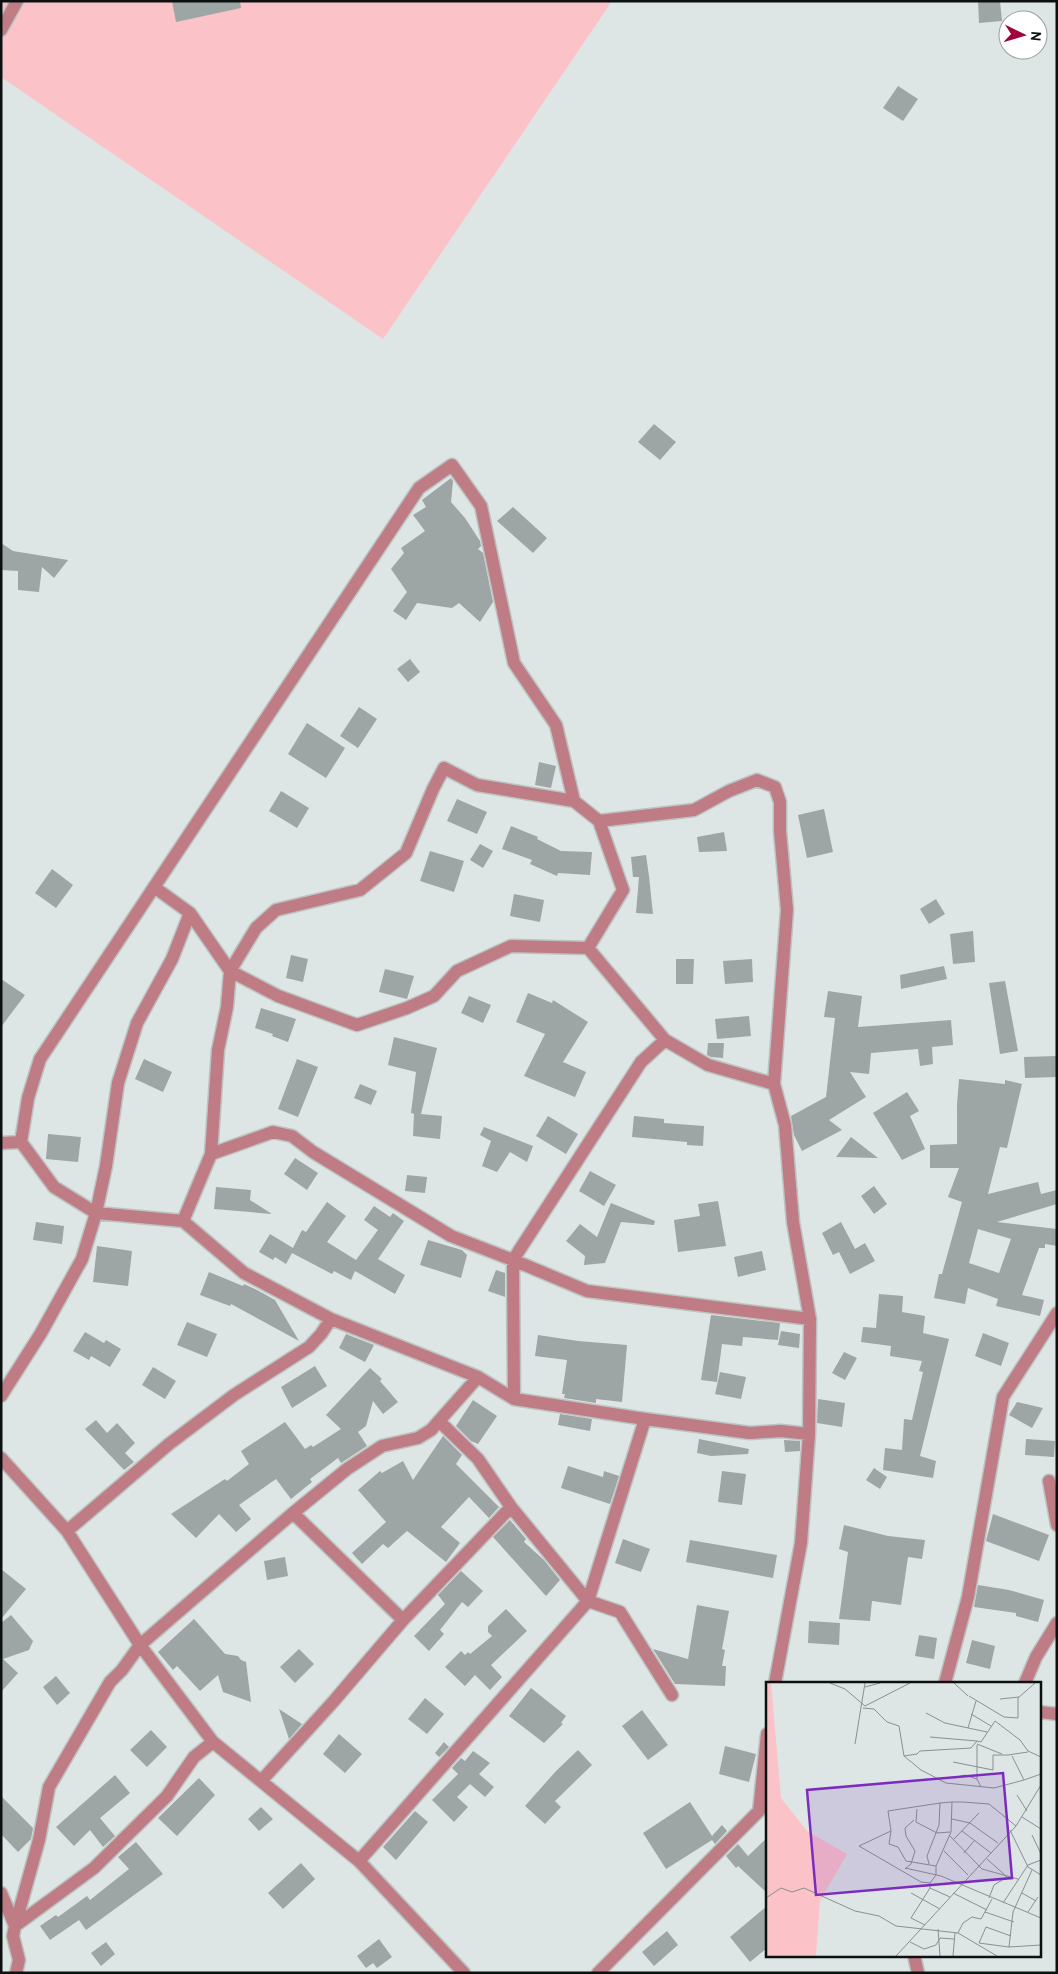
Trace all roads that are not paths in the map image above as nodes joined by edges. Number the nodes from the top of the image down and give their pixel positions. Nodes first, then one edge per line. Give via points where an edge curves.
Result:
1 (17, 1) edge
2 (1, 30) edge
3 (574, 801) junction
4 (599, 821) junction
5 (154, 887) junction
6 (190, 913) junction
7 (588, 948) junction
8 (230, 971) junction
9 (665, 1040) junction
10 (774, 1084) junction
11 (21, 1142) junction
12 (1, 1143) edge
13 (211, 1154) junction
14 (96, 1213) junction
15 (183, 1221) junction
16 (513, 1260) junction
17 (1057, 1313) edge
18 (331, 1319) junction
19 (810, 1319) junction
20 (478, 1377) junction
21 (1, 1396) edge
22 (514, 1399) junction
23 (645, 1419) junction
24 (439, 1421) junction
25 (809, 1434) junction
26 (1, 1458) edge
27 (1049, 1481) dead end
28 (511, 1507) junction
29 (293, 1513) junction
30 (1057, 1524) edge
31 (67, 1531) junction
32 (588, 1601) junction
33 (403, 1620) junction
34 (1057, 1623) edge
35 (140, 1645) junction
36 (775, 1682) edge
37 (944, 1682) edge
38 (1025, 1682) edge
39 (672, 1695) dead end
40 (1040, 1712) edge
41 (1057, 1714) edge
42 (213, 1742) junction
43 (766, 1744) edge
44 (261, 1781) junction
45 (359, 1861) junction
46 (1, 1893) edge
47 (15, 1926) junction
48 (914, 1956) edge
49 (16, 1973) edge
50 (464, 1973) edge
51 (598, 1973) edge
52 (918, 1973) edge

1 - 2 street
3 - 4 street
3 - 5 street via 556,725 514,662 481,506 452,465 419,488
3 - 8 street via 477,785 444,768 406,853 360,890 276,910 256,928
4 - 7 street via 624,890
4 - 10 street via 694,810 757,780 775,787 780,802 787,910
5 - 6 street
5 - 11 street via 40,1059 28,1098
6 - 8 street
6 - 14 street via 172,959 137,1023 118,1083
7 - 8 street via 511,946 457,971 434,996 357,1024 278,996
7 - 9 street
8 - 13 street via 218,1050
9 - 10 street via 708,1065
9 - 16 street via 641,1062
10 - 19 street via 785,1125 793,1222
11 - 12 street
11 - 14 street via 54,1186
13 - 15 street
13 - 16 street via 273,1132 292,1136 451,1236
14 - 15 street
14 - 21 street via 82,1259
15 - 18 street via 244,1273
16 - 19 street via 587,1291
16 - 22 street
17 - 37 street via 1003,1397 968,1597
18 - 20 street
18 - 31 street via 309,1347 234,1395
19 - 25 street
20 - 22 street
20 - 24 street
22 - 23 street
23 - 25 street via 750,1432
23 - 32 street
24 - 28 street via 478,1459
24 - 29 street via 418,1438 382,1446 362,1458
25 - 36 street via 801,1543
26 - 31 street
27 - 30 street
28 - 32 street
28 - 33 street
29 - 33 street
29 - 35 street
31 - 35 street
32 - 39 street via 620,1612
32 - 45 street
33 - 44 street
34 - 38 street
35 - 42 street
35 - 47 street via 110,1682 49,1787 39,1840
40 - 41 street
42 - 44 street
42 - 47 street via 194,1757 167,1796 94,1868
43 - 51 street via 759,1811
44 - 45 street
45 - 50 street
46 - 47 street
47 - 49 street via 13,1936 19,1960
48 - 52 street

